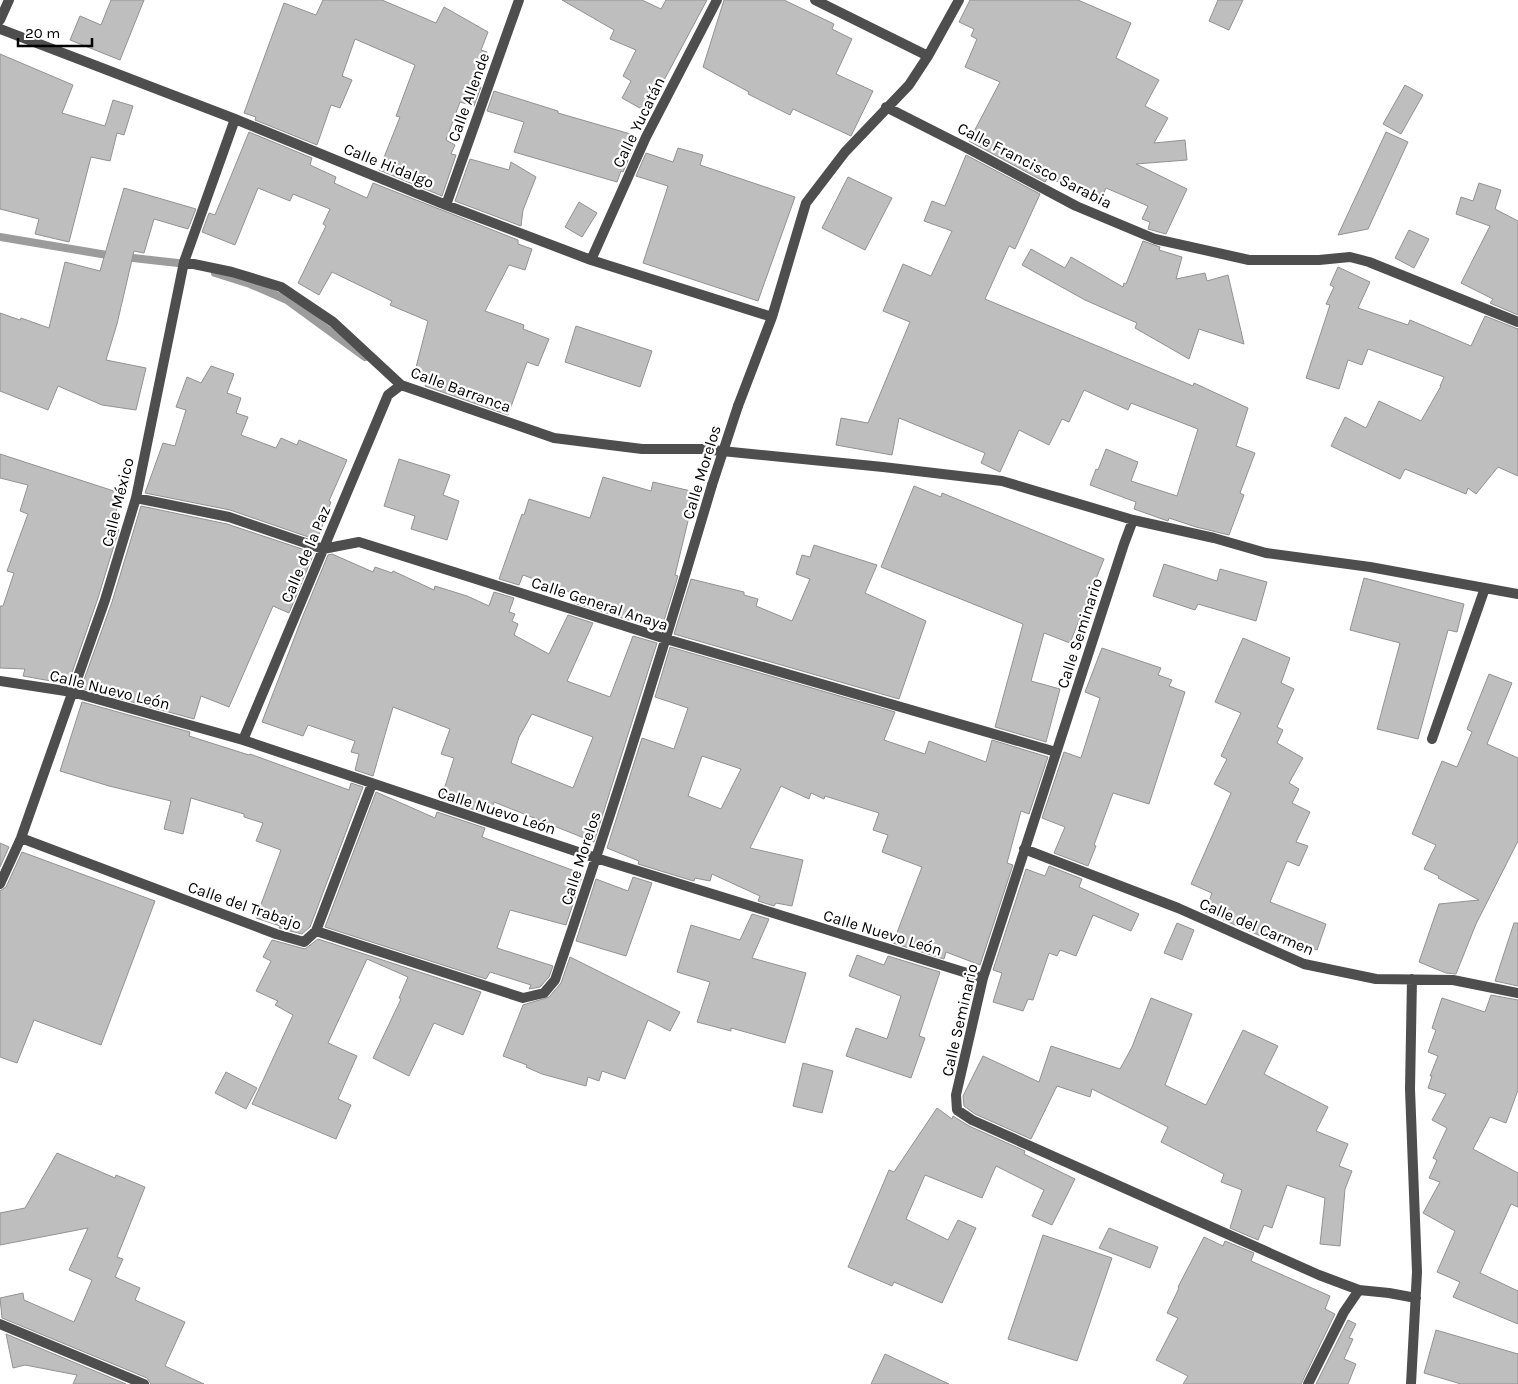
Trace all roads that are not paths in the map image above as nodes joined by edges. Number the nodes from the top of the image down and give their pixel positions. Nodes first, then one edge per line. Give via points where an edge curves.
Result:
1 (9, 0) edge
2 (519, 0) edge
3 (717, 0) edge
4 (815, 0) edge
5 (959, 0) edge
6 (0, 20) edge
7 (0, 29) edge
8 (928, 56) junction
9 (886, 107) junction
10 (234, 119) junction
11 (446, 205) junction
12 (591, 260) junction
13 (184, 262) junction
14 (772, 317) junction
15 (1518, 322) edge
16 (401, 385) junction
17 (136, 498) junction
18 (1133, 520) junction
19 (323, 549) junction
20 (1485, 588) junction
21 (1518, 594) edge
22 (666, 639) junction
23 (0, 681) edge
24 (72, 692) junction
25 (1432, 739) dead end
26 (243, 740) junction
27 (1056, 752) junction
28 (372, 784) junction
29 (21, 838) junction
30 (1024, 849) junction
31 (596, 858) junction
32 (0, 884) edge
33 (316, 930) junction
34 (983, 978) junction
35 (1412, 980) junction
36 (544, 992) joint
37 (1518, 994) edge
38 (1359, 1290) junction
39 (1416, 1298) junction
40 (0, 1324) edge
41 (144, 1384) edge
42 (1308, 1384) edge
43 (1411, 1384) edge

1 - 6 street
2 - 11 street, Calle Allende
3 - 12 street, Calle Yucatán via 646,137
4 - 8 street
5 - 8 street, Calle Morelos
7 - 10 street, Calle Hidalgo
8 - 9 street, Calle Morelos via 909,85
9 - 14 street, Calle Morelos via 845,152 806,203
9 - 15 street, Calle Francisco Sarabia via 1076,206 1155,238 1249,260 1350,257
10 - 11 street, Calle Hidalgo
10 - 13 street, Calle México
11 - 12 street, Calle Hidalgo
12 - 14 street, Calle Hidalgo
13 - 16 street, Calle Barranca via 281,286 333,322
13 - 17 street, Calle México
14 - 22 street, Calle Morelos, bridge via 738,406
16 - 18 street, Calle Barranca via 554,438 642,449 702,449 1002,482
16 - 19 street, Calle de la Paz via 388,394
17 - 19 street, Calle General Anaya via 229,517
17 - 24 street, Calle México via 105,600
18 - 20 street, Calle Barranca via 1266,553 1370,567
18 - 27 street, Calle Seminario
19 - 22 street, Calle General Anaya via 359,542
19 - 26 street, Calle de la Paz
20 - 21 street, Calle Barranca
20 - 25 street
22 - 27 street, Calle General Anaya
22 - 31 street, Calle Morelos
23 - 24 street, Calle Nuevo León
24 - 26 street, Calle Nuevo León
24 - 29 street, Calle México
26 - 28 street, Calle Nuevo León
27 - 30 street, Calle Seminario
28 - 31 street, Calle Nuevo León
28 - 33 street
29 - 32 street, Calle México
29 - 33 street, Calle del Trabajo via 276,934 304,942
30 - 34 street, Calle Seminario
30 - 35 street, Calle del Carmen via 1178,908 1304,964 1376,979
31 - 34 street, Calle Nuevo León
31 - 36 street, Calle Morelos via 554,980
33 - 36 street, Calle del Trabajo via 523,998
34 - 38 street, Calle Seminario via 956,1096 957,1110 972,1120
35 - 37 street, Calle del Carmen via 1453,980
35 - 39 street via 1410,1089
38 - 39 street
38 - 42 street via 1344,1312
39 - 43 street
40 - 41 street

